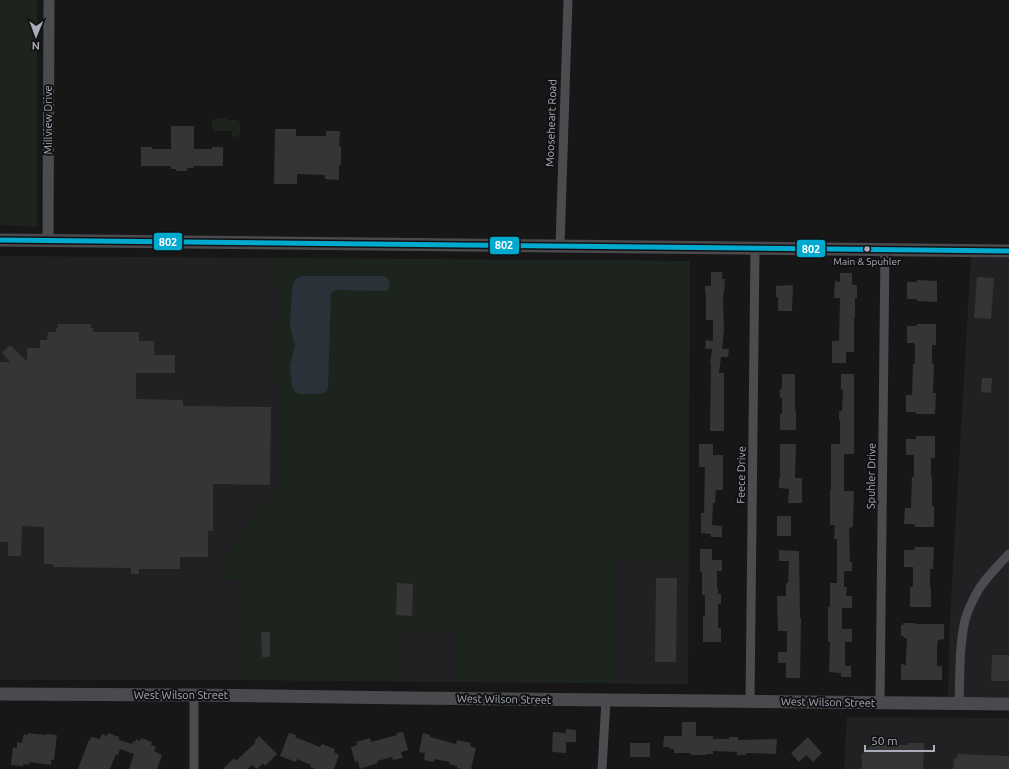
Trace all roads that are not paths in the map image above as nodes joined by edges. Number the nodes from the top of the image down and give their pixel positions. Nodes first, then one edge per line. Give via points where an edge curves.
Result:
1 (49, 0) edge
2 (568, 0) edge
3 (0, 240) edge
4 (48, 240) junction
5 (560, 246) junction
6 (755, 249) junction
7 (885, 250) junction
8 (1009, 251) edge
9 (1009, 554) edge
10 (0, 694) edge
11 (194, 695) junction
12 (606, 700) junction
13 (750, 702) junction
14 (880, 703) junction
15 (959, 704) junction
16 (1009, 704) edge
17 (194, 769) edge
18 (602, 769) edge

1 - 4 street, Millview Drive
2 - 5 street, Mooseheart Road
3 - 4 main road
4 - 5 main road
5 - 6 main road
6 - 7 main road
6 - 13 street, Feece Drive
7 - 8 main road
7 - 14 street, Spuhler Drive
9 - 15 street via 979,588 965,620
10 - 11 main road, West Wilson Street
11 - 12 main road, West Wilson Street
11 - 17 street
12 - 13 main road, West Wilson Street
12 - 18 street
13 - 14 main road, West Wilson Street
14 - 15 main road, West Wilson Street
15 - 16 main road, West Wilson Street

